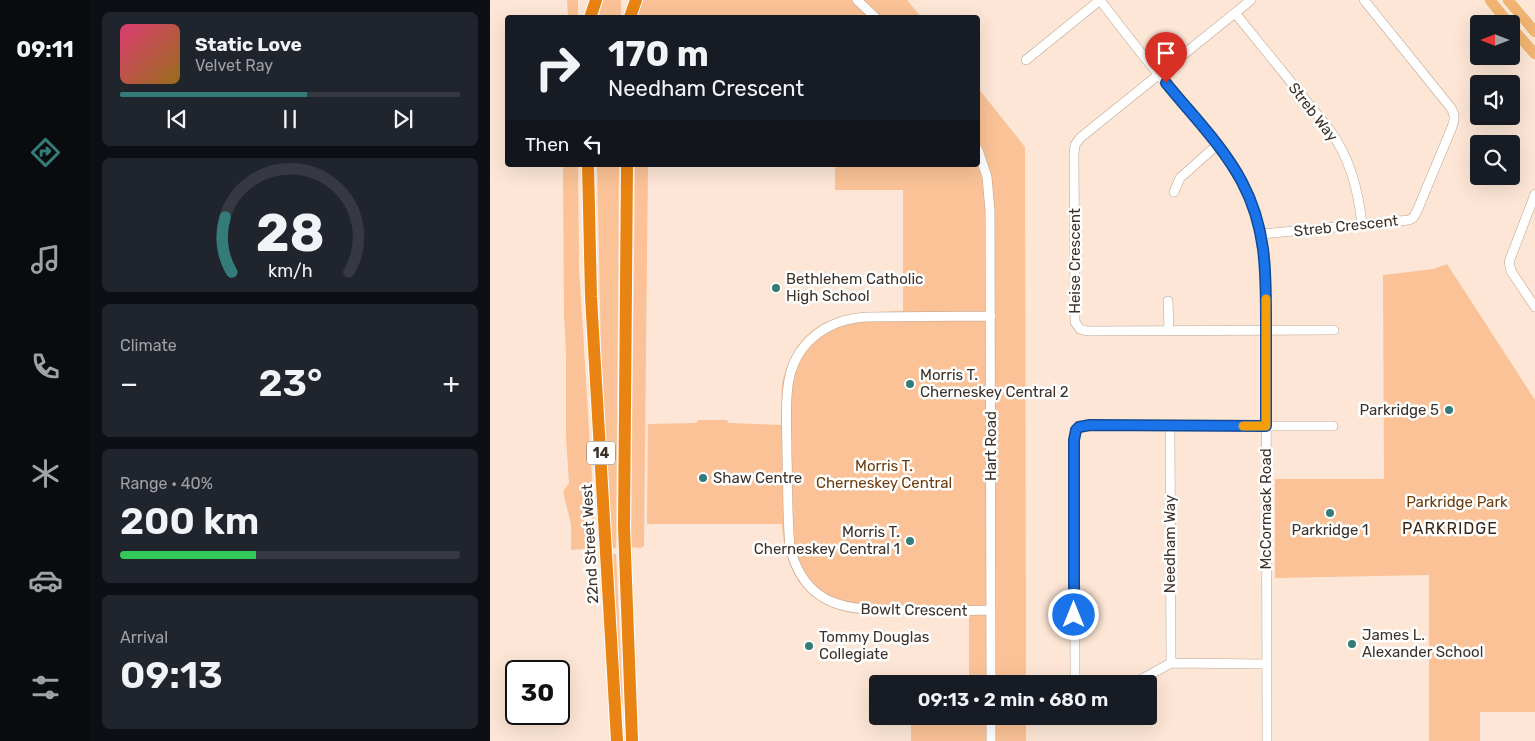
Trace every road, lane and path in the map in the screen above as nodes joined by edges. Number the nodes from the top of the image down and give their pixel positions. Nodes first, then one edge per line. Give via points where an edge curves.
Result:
1 (589, 0) edge
2 (596, 0) edge
3 (630, 0) edge
4 (636, 0) edge
5 (856, 0) edge
6 (1100, 0) edge
7 (1251, 0) edge
8 (1364, 0) edge
9 (1490, 0) edge
10 (1508, 0) edge
11 (1235, 13) junction
12 (589, 15) edge
13 (590, 15) edge
14 (630, 15) edge
15 (631, 15) edge
16 (873, 15) edge
17 (1502, 15) edge
18 (1535, 32) edge
19 (1520, 37) edge
20 (1535, 54) edge
21 (1026, 60) dead end
22 (1159, 75) junction
23 (1217, 145) junction
24 (980, 156) edge
25 (588, 167) edge
26 (627, 167) edge
27 (1174, 192) dead end
28 (1535, 194) edge
29 (1362, 224) junction
30 (1261, 234) junction
31 (1168, 301) dead end
32 (1535, 308) edge
33 (991, 316) junction
34 (1169, 330) junction
35 (1266, 330) junction
36 (1334, 330) dead end
37 (1170, 425) junction
38 (1266, 426) junction
39 (1333, 426) dead end
40 (991, 610) junction
41 (1171, 663) junction
42 (1266, 664) junction
43 (991, 675) edge
44 (1075, 675) edge
45 (1149, 675) edge
46 (991, 725) edge
47 (617, 741) edge
48 (632, 741) edge
49 (991, 741) edge
50 (1267, 741) edge

1 - 12 highway
2 - 13 highway
3 - 14 highway
4 - 15 highway
5 - 16 street
6 - 21 street
6 - 22 street, McCormack Road
7 - 11 street
8 - 29 street, Streb Crescent via 1451,108 1455,119 1416,215 1409,220
9 - 17 main road
10 - 18 main road
11 - 22 street
11 - 29 street, Streb Way via 1339,144 1352,171
19 - 20 main road
22 - 23 street, McCormack Road
22 - 34 street, Heise Crescent via 1080,138 1075,146 1074,316 1084,331
23 - 27 street via 1180,178
23 - 30 street, McCormack Road via 1243,184
24 - 33 street, Hart Road via 990,199
25 - 47 highway, 22nd Street West / 14 via 591,297
26 - 48 highway, 14 via 624,526
28 - 32 street via 1509,262 1511,271
29 - 30 street, Streb Crescent
30 - 35 street, McCormack Road via 1265,260
31 - 34 street
33 - 40 street, Hart Road
33 - 40 street, Bowlt Crescent via 867,317 832,324 812,337 800,351 789,375 787,400 790,547 795,566 806,583 829,601 856,609
34 - 35 street, Heise Crescent
35 - 36 street, Heise Crescent
35 - 38 street, McCormack Road
37 - 38 street
37 - 41 street, Needham Way
37 - 44 street via 1083,425 1076,430
38 - 39 street
38 - 42 street, McCormack Road
40 - 43 street, Hart Road
41 - 42 street
41 - 45 street
42 - 50 street, McCormack Road
46 - 49 street

